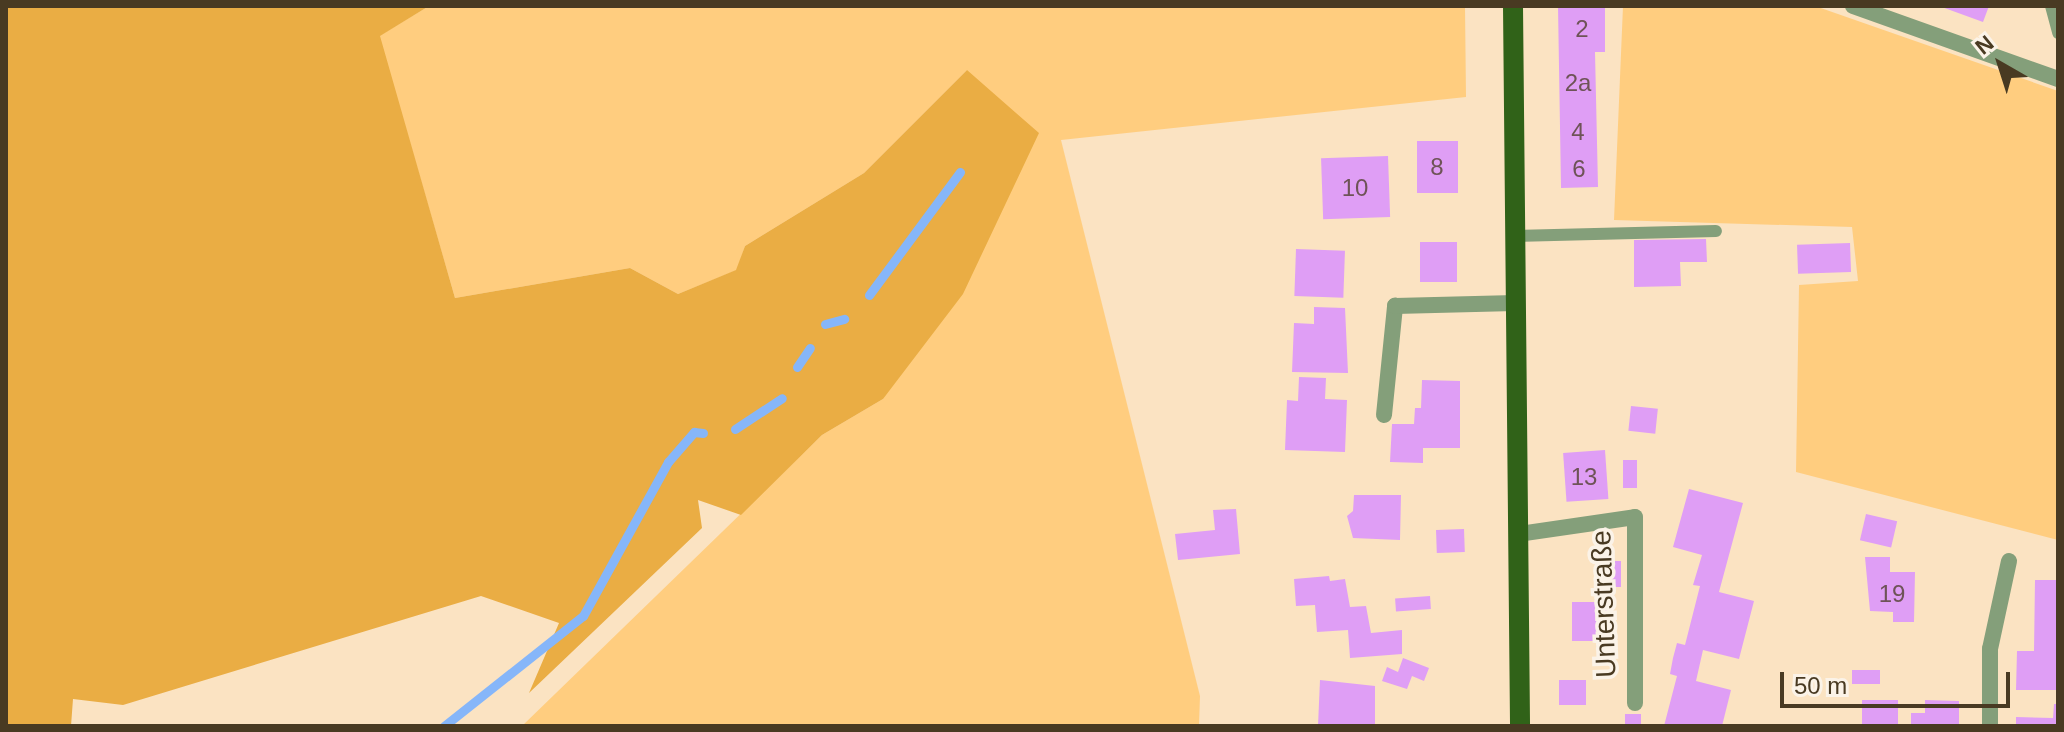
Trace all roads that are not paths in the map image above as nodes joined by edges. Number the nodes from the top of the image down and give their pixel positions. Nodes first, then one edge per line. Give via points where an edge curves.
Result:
1 (1513, 6) edge
2 (1853, 6) edge
3 (2051, 6) edge
4 (2058, 33) edge
5 (2058, 79) edge
6 (1716, 231) dead end
7 (1515, 236) junction
8 (1515, 303) junction
9 (1384, 415) dead end
10 (1519, 534) junction
11 (2009, 561) dead end
12 (1635, 703) dead end
13 (1520, 726) edge
14 (1990, 726) edge

1 - 7 main road
2 - 5 street
3 - 4 lane
6 - 7 lane
7 - 8 main road
8 - 9 street via 1395,306
8 - 10 main road
10 - 12 street, Unterstraße via 1635,517
10 - 13 main road
11 - 14 street via 1990,649

